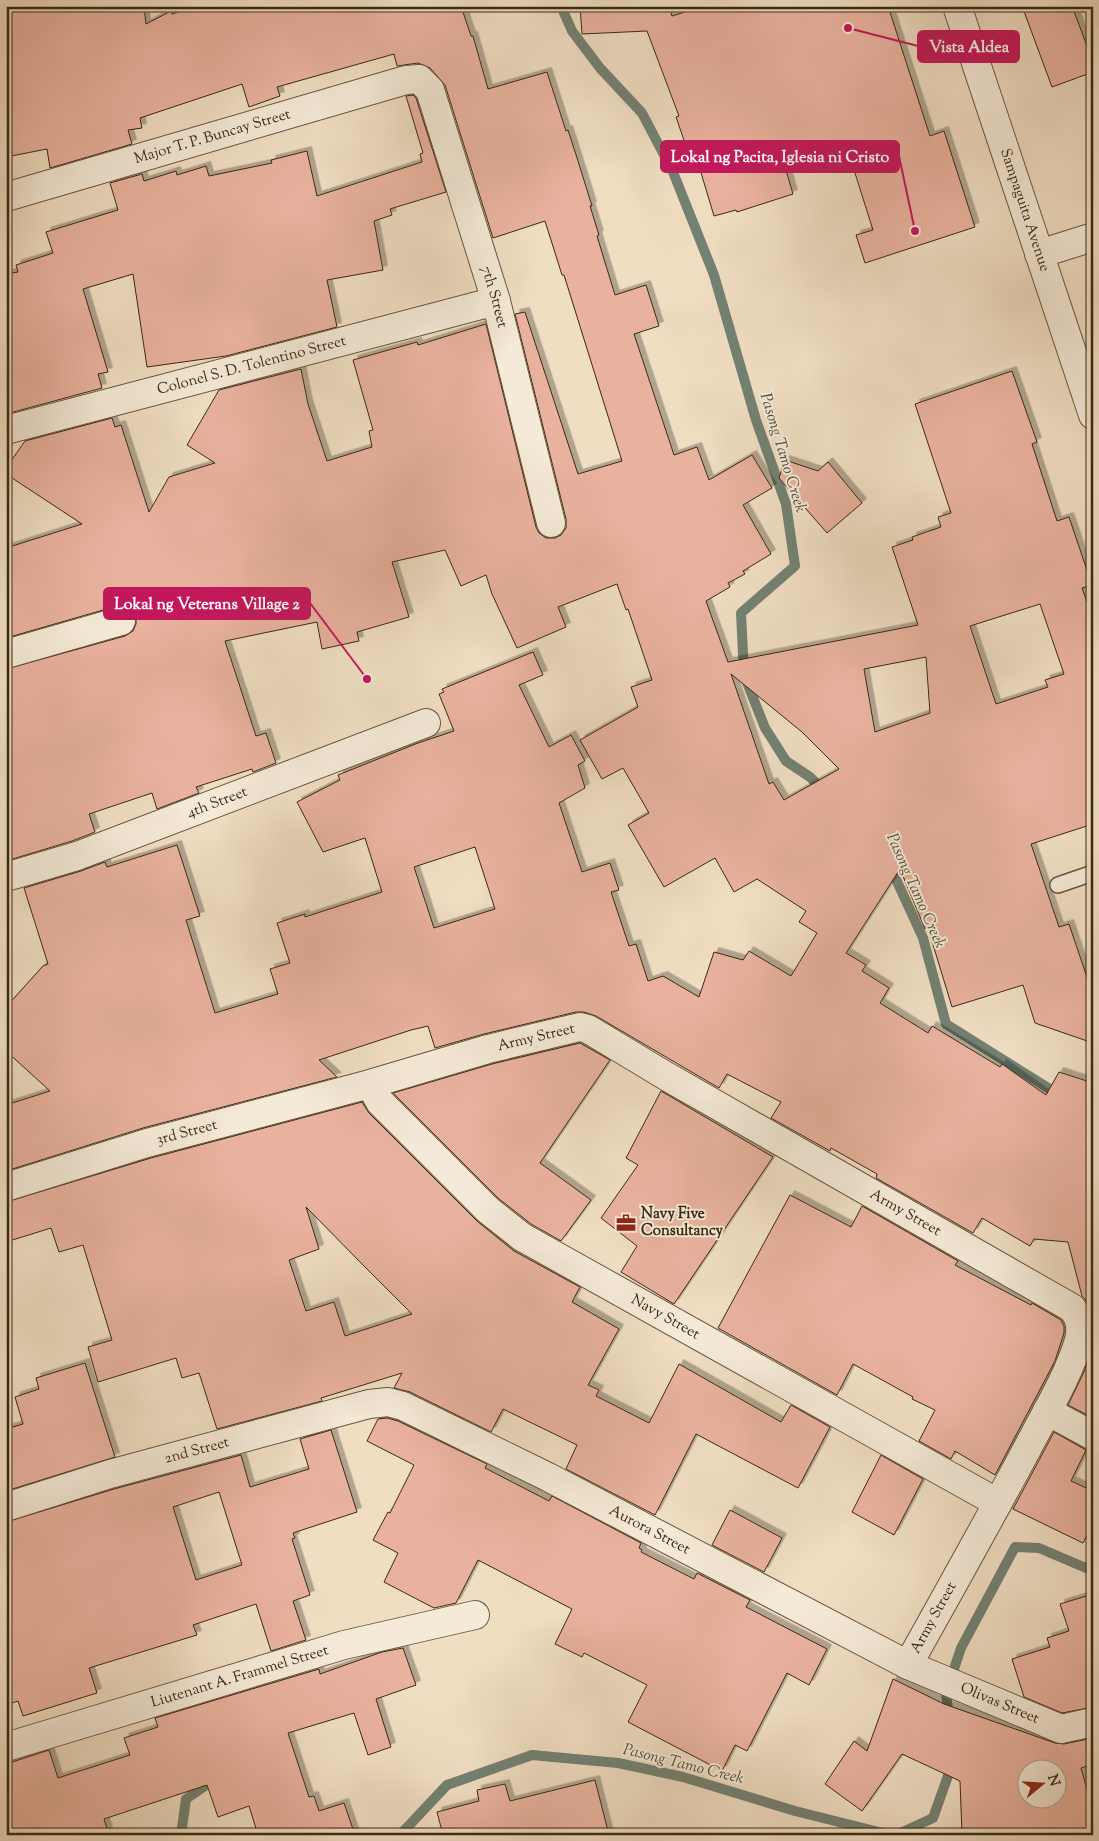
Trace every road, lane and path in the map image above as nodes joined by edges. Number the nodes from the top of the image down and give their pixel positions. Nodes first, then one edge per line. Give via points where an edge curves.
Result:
1 (957, 6) edge
2 (419, 79) joint
3 (6, 197) edge
4 (1093, 237) edge
5 (1039, 254) junction
6 (496, 301) junction
7 (1093, 414) edge
8 (6, 430) edge
9 (551, 523) dead end
10 (121, 621) dead end
11 (6, 654) edge
12 (426, 723) dead end
13 (1093, 874) edge
14 (6, 877) edge
15 (1058, 886) dead end
16 (370, 1084) junction
17 (6, 1187) edge
18 (388, 1402) joint
19 (1047, 1411) junction
20 (1093, 1436) edge
21 (998, 1503) junction
22 (6, 1507) edge
23 (475, 1615) dead end
24 (908, 1665) junction
25 (1093, 1722) edge
26 (6, 1747) edge

1 - 5 street, Sampaguita Avenue
2 - 3 street, Major T. P. Buncay Street via 406,80
2 - 6 street, 7th Street via 430,90
4 - 5 street
5 - 7 street, Sampaguita Avenue
6 - 8 street, Colonel S. D. Tolentino Street
6 - 9 street, 7th Street
10 - 11 street
12 - 14 street, 4th Street via 77,856
13 - 15 lane
16 - 17 street, 3rd Street via 147,1143
16 - 19 street, Army Street via 488,1049 584,1027 1072,1308 1081,1330 1079,1341
16 - 21 street, Navy Street via 380,1102 481,1203 522,1237
18 - 22 street, 2nd Street via 110,1474
18 - 24 street, Aurora Street via 548,1477
19 - 20 street
19 - 21 street, Army Street
21 - 24 street, Army Street
23 - 26 street, Liutenant A. Frammel Street via 344,1645
24 - 25 street, Olivas Street via 1061,1729

